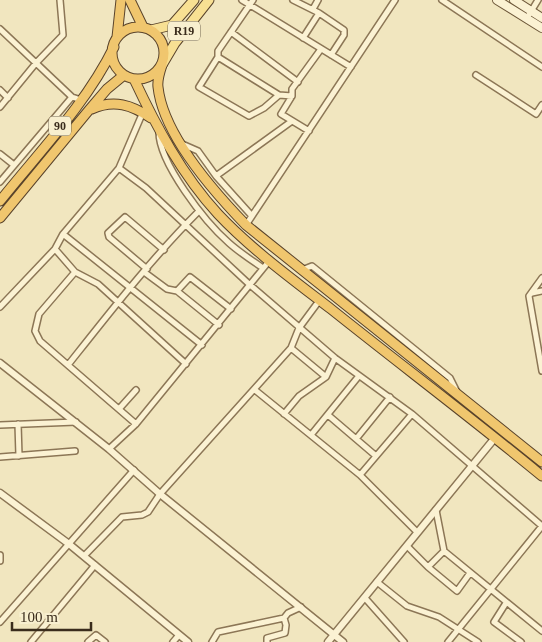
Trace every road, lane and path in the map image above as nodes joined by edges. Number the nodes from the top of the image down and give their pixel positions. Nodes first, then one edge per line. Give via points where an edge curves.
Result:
1 (60, 0) edge
2 (121, 0) edge
3 (130, 0) edge
4 (194, 0) edge
5 (209, 0) edge
6 (242, 0) edge
7 (293, 0) edge
8 (318, 0) edge
9 (395, 0) edge
10 (442, 0) edge
11 (497, 0) edge
12 (514, 0) edge
13 (538, 0) edge
14 (252, 2) edge
15 (313, 10) junction
16 (319, 13) junction
17 (529, 15) junction
18 (542, 18) edge
19 (542, 28) edge
20 (0, 29) edge
21 (147, 29) junction
22 (231, 32) junction
23 (117, 36) junction
24 (303, 38) junction
25 (114, 46) junction
26 (321, 49) junction
27 (331, 55) junction
28 (218, 57) junction
29 (36, 63) junction
30 (162, 65) junction
31 (351, 67) junction
32 (542, 67) edge
33 (124, 75) junction
34 (476, 75) dead end
35 (134, 79) junction
36 (298, 82) junction
37 (0, 90) edge
38 (280, 95) junction
39 (292, 96) junction
40 (8, 98) junction
41 (77, 99) junction
42 (542, 105) edge
43 (0, 107) edge
44 (89, 110) junction
45 (143, 112) junction
46 (153, 120) junction
47 (292, 121) junction
48 (159, 128) junction
49 (309, 131) junction
50 (181, 144) junction
51 (0, 154) edge
52 (14, 165) junction
53 (119, 168) junction
54 (216, 176) junction
55 (0, 182) edge
56 (0, 201) edge
57 (200, 211) junction
58 (252, 216) junction
59 (0, 218) edge
60 (184, 224) junction
61 (246, 225) junction
62 (63, 234) junction
63 (55, 249) junction
64 (164, 250) junction
65 (270, 260) junction
66 (262, 268) junction
67 (146, 270) junction
68 (75, 272) junction
69 (542, 278) edge
70 (249, 284) junction
71 (130, 288) junction
72 (177, 290) junction
73 (542, 291) edge
74 (532, 293) junction
75 (320, 301) junction
76 (117, 302) junction
77 (0, 307) edge
78 (232, 309) junction
79 (219, 325) junction
80 (299, 328) junction
81 (202, 345) junction
82 (291, 348) junction
83 (541, 352) edge
84 (335, 358) junction
85 (0, 363) edge
86 (186, 364) junction
87 (68, 365) junction
88 (542, 371) edge
89 (326, 377) junction
90 (358, 377) junction
91 (136, 390) dead end
92 (255, 390) junction
93 (390, 397) junction
94 (119, 409) junction
95 (284, 414) junction
96 (412, 414) junction
97 (328, 415) junction
98 (76, 422) junction
99 (18, 424) junction
100 (136, 424) junction
101 (0, 425) edge
102 (311, 435) junction
103 (356, 439) junction
104 (494, 439) junction
105 (110, 449) junction
106 (75, 451) dead end
107 (19, 456) junction
108 (376, 456) junction
109 (0, 457) edge
110 (540, 458) edge
111 (472, 468) junction
112 (134, 470) junction
113 (360, 475) junction
114 (542, 476) edge
115 (0, 493) edge
116 (160, 494) junction
117 (436, 510) junction
118 (541, 523) edge
119 (417, 532) junction
120 (69, 544) junction
121 (407, 546) junction
122 (444, 551) junction
123 (0, 555) edge
124 (84, 556) junction
125 (0, 561) edge
126 (95, 565) junction
127 (428, 567) junction
128 (470, 573) junction
129 (377, 582) junction
130 (491, 588) junction
131 (364, 598) junction
132 (506, 602) junction
133 (301, 608) junction
134 (284, 618) junction
135 (1, 620) edge
136 (458, 630) junction
137 (542, 632) edge
138 (334, 634) junction
139 (179, 635) junction
140 (31, 642) edge
141 (88, 642) edge
142 (105, 642) edge
143 (173, 642) edge
144 (188, 642) edge
145 (212, 642) edge
146 (267, 642) edge
147 (328, 642) edge
148 (344, 642) edge
149 (404, 642) edge
150 (448, 642) edge
151 (478, 642) edge
152 (521, 642) edge

1 - 29 street via 63,35
2 - 23 highway
3 - 21 highway
4 - 21 main road, R19 via 172,25
5 - 30 main road, R19
6 - 14 street
7 - 15 street
8 - 15 street
9 - 31 street
10 - 32 street
11 - 17 main road
12 - 17 main road
13 - 17 street
14 - 22 street
14 - 24 street
15 - 16 street
16 - 24 street
16 - 27 street via 344,30
17 - 18 main road
17 - 19 main road
20 - 29 street
21 - 23 highway via 126,30
21 - 30 highway via 158,36 163,45
22 - 28 street via 218,51
22 - 36 street
23 - 25 highway
24 - 26 street
25 - 33 highway via 114,62
25 - 41 highway, 90 via 104,66
26 - 27 street
26 - 36 street
27 - 31 street
28 - 38 street
28 - 38 street via 199,87 249,116
29 - 40 street
29 - 41 street
30 - 35 highway via 150,76
30 - 50 highway via 158,86 167,116
31 - 49 street
33 - 35 highway
33 - 44 highway, 90
34 - 42 street via 536,114
35 - 46 highway
36 - 39 street
37 - 40 street
38 - 39 street
39 - 47 street via 281,114
40 - 43 street
41 - 52 street
41 - 56 highway, 90
44 - 45 highway via 103,104 121,104
44 - 59 highway, 90
45 - 46 highway
45 - 53 street
46 - 48 highway
47 - 49 street
47 - 54 street
48 - 57 street via 158,142 165,160
48 - 65 highway via 218,213
49 - 58 street
50 - 54 street via 198,151
50 - 61 highway via 207,182
51 - 52 street
52 - 55 street
53 - 60 street
53 - 62 street
54 - 58 street
57 - 60 street
57 - 66 street via 228,243
58 - 61 street
60 - 64 street
60 - 70 street
61 - 110 highway
62 - 63 street
62 - 71 street
63 - 68 street
63 - 77 street
64 - 67 street
64 - 67 street via 124,217 108,233
65 - 66 street
65 - 75 highway
66 - 70 street
67 - 71 street
67 - 72 street via 166,289
68 - 76 street via 98,284
68 - 87 street via 39,314 34,330 40,341
69 - 74 street
70 - 78 street
70 - 80 street
71 - 76 street
71 - 81 street
72 - 78 street via 190,276
72 - 79 street
73 - 74 street
74 - 83 street via 529,296
75 - 80 street
75 - 104 highway
76 - 86 street
76 - 87 street
78 - 79 street
79 - 81 street
80 - 82 street
80 - 84 street
81 - 86 street
82 - 89 street
82 - 92 street
83 - 88 street
84 - 89 street
84 - 90 street
85 - 98 street
86 - 100 street
87 - 94 street
89 - 95 street via 299,396
90 - 93 street
90 - 97 street
91 - 94 street
92 - 95 street
92 - 116 street
93 - 96 street
93 - 103 street
94 - 100 street
95 - 102 street
96 - 108 street
96 - 111 street
97 - 102 street
97 - 103 street
98 - 99 street
98 - 105 street
99 - 101 street
99 - 107 street
100 - 105 street
102 - 113 street
103 - 108 street
104 - 111 street
104 - 114 highway
105 - 112 street
106 - 107 street
107 - 109 street
108 - 113 street
111 - 117 street
111 - 118 street
112 - 116 street
112 - 120 street
113 - 119 street
115 - 120 street
116 - 124 street via 148,512 122,517
116 - 133 street
117 - 119 street
117 - 122 street
118 - 130 street
119 - 121 street
120 - 124 street
120 - 135 street
121 - 127 street
121 - 129 street
122 - 127 street
122 - 128 street
123 - 125 street
124 - 126 street
126 - 139 street
126 - 140 street
127 - 128 street via 457,591
128 - 130 street
129 - 131 street
129 - 136 street via 407,606 439,617
130 - 132 street
130 - 136 street
131 - 138 street
131 - 149 street
132 - 137 street
132 - 152 street via 494,622
133 - 134 street
133 - 138 street
134 - 145 street via 218,632
134 - 146 street via 285,632 271,635 266,638
136 - 150 street
136 - 151 street
138 - 147 street
138 - 148 street
139 - 143 street
139 - 144 street
141 - 142 street via 96,635

